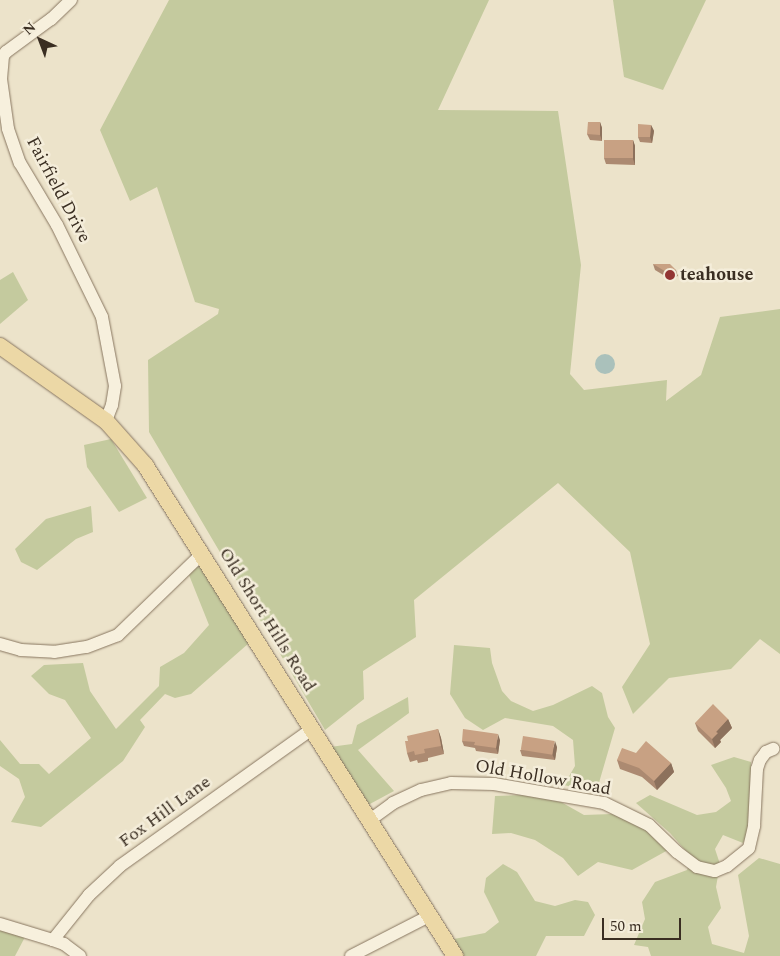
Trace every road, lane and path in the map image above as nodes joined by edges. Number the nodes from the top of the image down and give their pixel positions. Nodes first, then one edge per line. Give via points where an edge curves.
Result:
1 (71, 0) edge
2 (1, 56) edge
3 (0, 346) edge
4 (106, 421) junction
5 (202, 554) junction
6 (0, 644) edge
7 (312, 729) junction
8 (773, 749) dead end
9 (370, 820) junction
10 (431, 915) junction
11 (0, 924) edge
12 (53, 940) junction
13 (80, 956) edge
14 (351, 956) edge
15 (455, 956) edge

1 - 2 street, Fairfield Drive
2 - 4 street, Fairfield Drive via 3,98 14,148 88,285 107,334 115,386
3 - 4 main road, Old Short Hills Road
4 - 5 main road, Old Short Hills Road via 146,465
5 - 6 street via 118,636 87,647 54,652 21,650
5 - 7 main road, Old Short Hills Road
7 - 9 main road, Old Short Hills Road
7 - 12 street, Fox Hill Lane via 120,866 89,895
8 - 9 street, Old Hollow Road via 763,756 757,769 753,839 749,848 727,866 715,871 696,867 649,825 604,803 482,782 451,783 421,790 393,803
9 - 10 main road, Old Short Hills Road
10 - 14 street
10 - 15 main road, Old Short Hills Road
11 - 12 street
12 - 13 street

